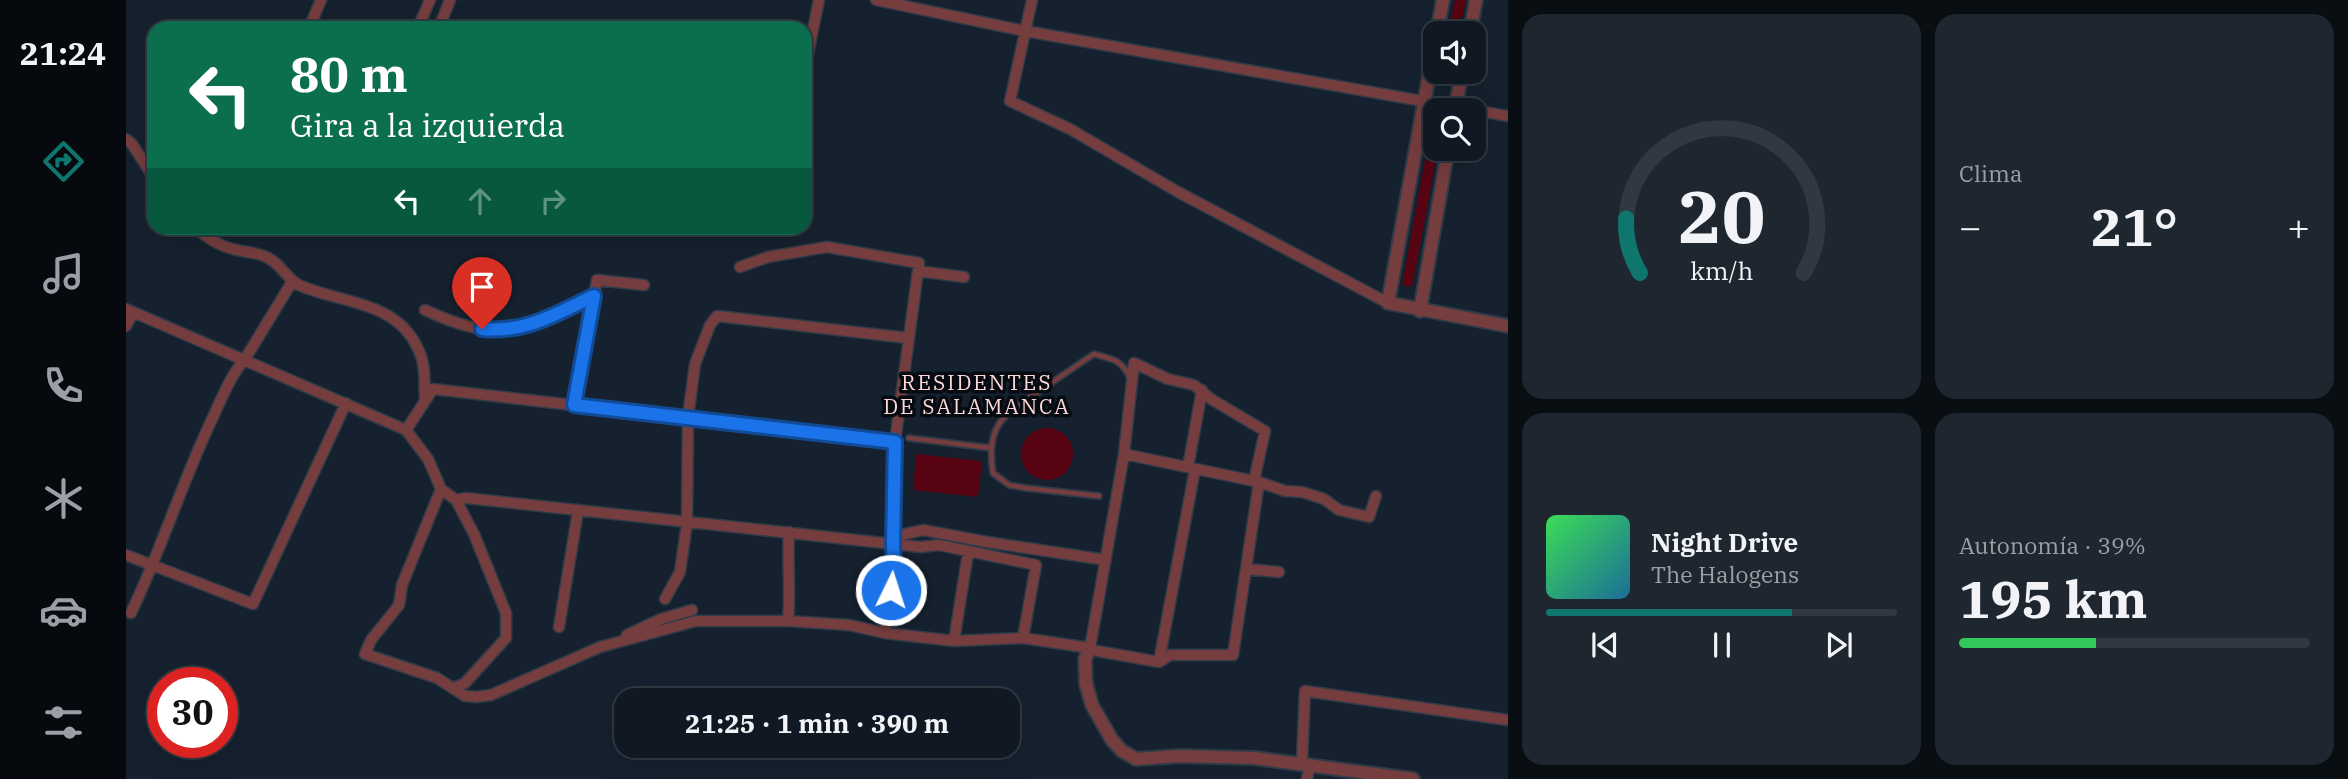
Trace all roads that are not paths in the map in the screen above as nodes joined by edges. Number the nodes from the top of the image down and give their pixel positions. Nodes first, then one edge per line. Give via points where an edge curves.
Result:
1 (321, 0) edge
2 (430, 0) edge
3 (450, 0) edge
4 (819, 0) edge
5 (876, 0) edge
6 (1032, 0) edge
7 (1443, 0) edge
8 (1476, 0) edge
9 (312, 21) edge
10 (421, 21) edge
11 (442, 21) edge
12 (1439, 21) edge
13 (1472, 21) edge
14 (1025, 32) junction
15 (812, 34) edge
16 (1423, 100) edge
17 (1423, 106) edge
18 (1486, 113) edge
19 (1508, 116) edge
20 (126, 139) edge
21 (1446, 161) edge
22 (147, 167) edge
23 (205, 235) edge
24 (740, 267) dead end
25 (918, 271) junction
26 (964, 277) dead end
27 (292, 282) junction
28 (644, 285) dead end
29 (594, 296) junction
30 (1388, 303) junction
31 (425, 310) dead end
32 (129, 311) edge
33 (1420, 311) junction
34 (126, 326) edge
35 (1508, 326) edge
36 (908, 338) junction
37 (245, 359) junction
38 (1132, 382) junction
39 (1202, 390) junction
40 (425, 400) junction
41 (346, 403) junction
42 (574, 405) junction
43 (688, 418) junction
44 (406, 430) junction
45 (909, 438) dead end
46 (895, 442) junction
47 (991, 448) junction
48 (1124, 454) junction
49 (1192, 468) junction
50 (1256, 482) junction
51 (441, 489) junction
52 (1099, 496) dead end
53 (1376, 496) dead end
54 (456, 500) junction
55 (578, 511) junction
56 (687, 523) junction
57 (789, 532) junction
58 (893, 544) junction
59 (968, 553) junction
60 (126, 555) edge
61 (1106, 560) junction
62 (154, 566) junction
63 (1246, 569) junction
64 (1279, 572) dead end
65 (665, 599) dead end
66 (692, 610) dead end
67 (131, 613) dead end
68 (788, 621) junction
69 (559, 628) dead end
70 (885, 633) junction
71 (1023, 638) junction
72 (954, 641) junction
73 (600, 647) junction
74 (1090, 648) junction
75 (1159, 662) junction
76 (454, 688) junction
77 (1508, 720) edge
78 (1306, 763) junction
79 (1307, 779) edge
80 (1413, 779) edge

1 - 9 street
2 - 10 street
3 - 11 street
4 - 15 street
5 - 14 street
6 - 14 street
7 - 12 street
8 - 13 street
14 - 16 street
14 - 30 street via 1010,101
17 - 30 street
18 - 19 street
20 - 22 street
21 - 33 street
23 - 27 street via 234,250 267,257
24 - 25 street via 827,247 919,263
25 - 26 street
25 - 36 street
27 - 37 street
27 - 40 street via 385,312 401,326 420,352
28 - 29 street via 597,280
29 - 31 street via 514,330 467,328
29 - 42 street
30 - 33 street
32 - 34 street
32 - 37 street
33 - 35 street
36 - 43 street via 717,316 695,364
36 - 46 street
37 - 41 street
37 - 62 street via 200,444
38 - 39 street via 1134,363
38 - 47 lane via 1124,366 1094,354 1013,407 1001,420
38 - 48 street
39 - 49 street
39 - 50 street via 1265,431
40 - 42 street via 433,389
40 - 44 street
41 - 44 street
41 - 62 street via 253,604
42 - 43 street
43 - 46 street
43 - 56 street
44 - 51 street via 428,459
45 - 47 lane
46 - 58 street
47 - 52 lane via 993,473 1009,485
48 - 49 street
48 - 61 street
49 - 50 street
49 - 75 street
50 - 53 street via 1302,492 1339,510 1369,517
50 - 63 street
51 - 54 street
51 - 76 street via 402,585 399,605 365,654
54 - 55 street
54 - 76 street via 506,614 506,638
55 - 56 street
55 - 69 street
56 - 57 street
56 - 65 street via 680,572
57 - 58 street
57 - 68 street
58 - 59 street via 939,545
58 - 61 street via 901,535 923,530
58 - 70 street
59 - 71 street via 1037,565
59 - 72 street
60 - 62 street
61 - 74 street
62 - 67 street
63 - 64 street
63 - 75 street via 1233,656 1170,655
66 - 73 street
68 - 70 street via 849,625
68 - 73 street via 696,621
70 - 72 street
71 - 72 street
71 - 74 street
73 - 76 street via 491,695 465,696
74 - 75 street
74 - 78 street via 1085,659 1091,705 1112,740 1136,759 1179,756
77 - 78 street via 1304,691
78 - 79 street
78 - 80 street

